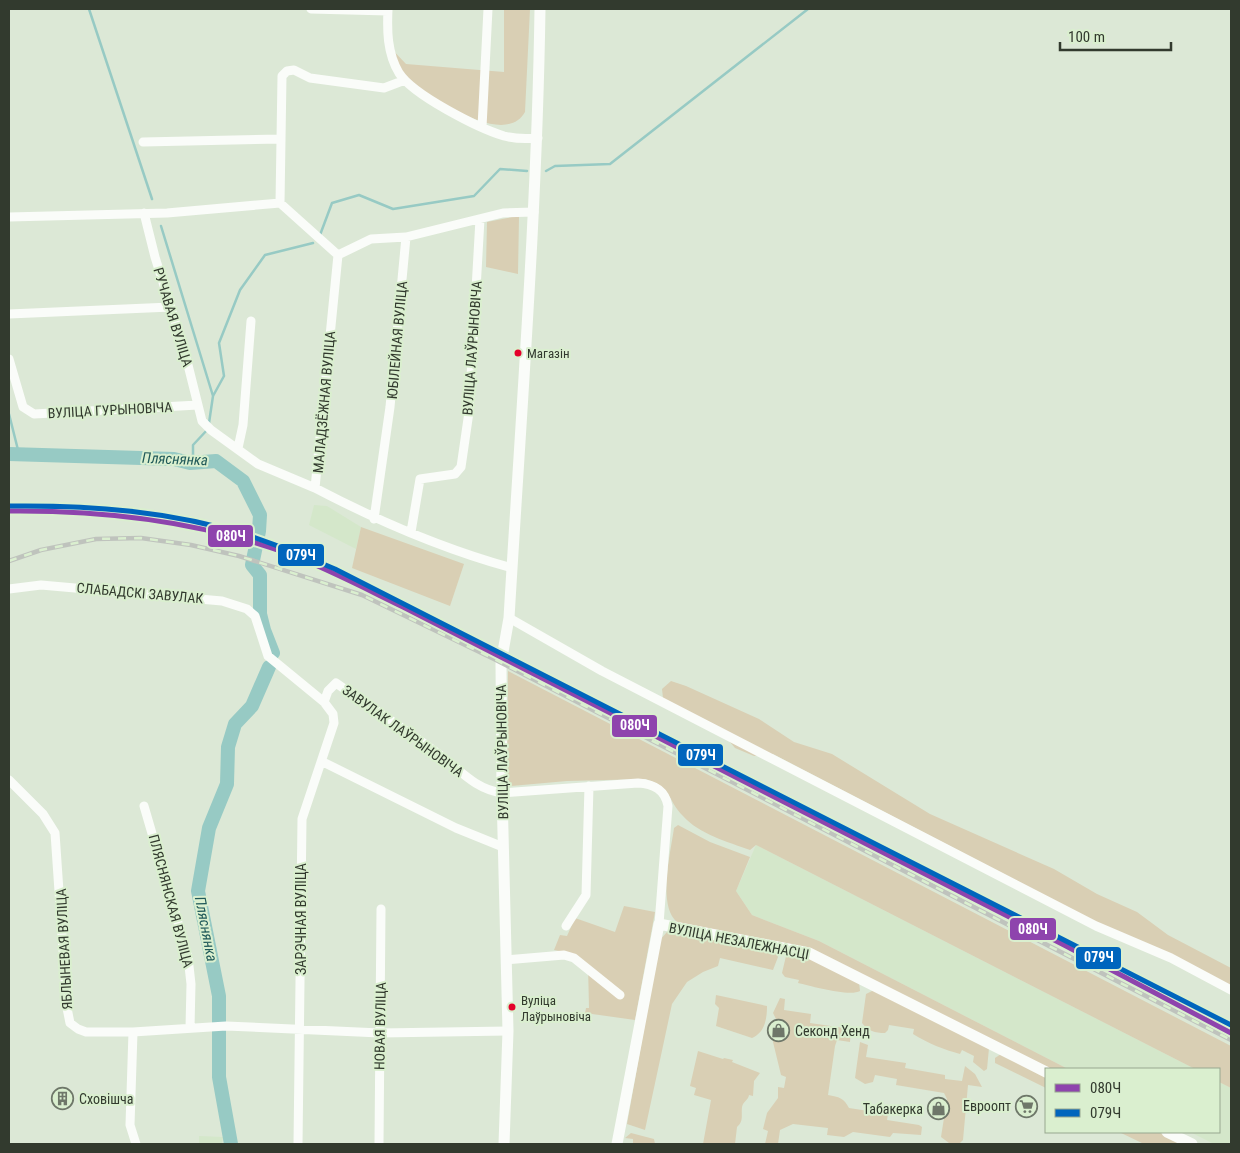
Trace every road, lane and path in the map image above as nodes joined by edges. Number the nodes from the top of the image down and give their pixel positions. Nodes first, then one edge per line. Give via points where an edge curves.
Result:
1 (311, 9) edge
2 (488, 9) edge
3 (540, 9) edge
4 (388, 10) edge
5 (404, 80) junction
6 (482, 127) junction
7 (538, 138) junction
8 (281, 139) junction
9 (143, 142) dead end
10 (280, 204) junction
11 (534, 212) junction
12 (144, 213) junction
13 (9, 217) edge
14 (480, 219) junction
15 (406, 237) junction
16 (338, 255) junction
17 (171, 307) junction
18 (9, 314) edge
19 (251, 321) dead end
20 (9, 359) edge
21 (198, 405) junction
22 (202, 420) joint
23 (238, 448) junction
24 (315, 488) junction
25 (374, 519) junction
26 (411, 532) junction
27 (512, 568) junction
28 (9, 589) edge
29 (509, 618) junction
30 (260, 627) joint
31 (324, 702) junction
32 (322, 762) junction
33 (9, 780) edge
34 (589, 786) junction
35 (502, 793) junction
36 (144, 806) dead end
37 (503, 847) junction
38 (381, 909) dead end
39 (658, 924) junction
40 (566, 926) dead end
41 (506, 960) junction
42 (1231, 990) edge
43 (620, 995) dead end
44 (190, 1028) junction
45 (300, 1030) junction
46 (508, 1031) junction
47 (132, 1032) junction
48 (380, 1033) junction
49 (1045, 1071) edge
50 (1169, 1133) edge
51 (136, 1144) edge
52 (298, 1144) edge
53 (379, 1144) edge
54 (504, 1144) edge
55 (617, 1144) edge
56 (1192, 1144) edge

1 - 4 street
2 - 6 street
3 - 7 main road, ВУЛІЦА ЛАЎРЫНОВІЧА
4 - 5 street via 390,51
5 - 6 street via 425,97
5 - 8 street via 384,88 310,78 294,70 287,71 281,80
6 - 7 street via 504,136
7 - 11 main road, ВУЛІЦА ЛАЎРЫНОВІЧА
8 - 9 street
8 - 10 street
10 - 12 street
10 - 16 street
11 - 14 street via 503,213
11 - 27 main road, ВУЛІЦА ЛАЎРЫНОВІЧА
12 - 13 street
12 - 17 street, РУЧАВАЯ ВУЛІЦА
14 - 15 street
14 - 26 street, ВУЛІЦА ЛАЎРЫНОВІЧА via 469,412 461,467 455,474 420,479
15 - 16 street via 371,239
15 - 25 street, ЮБІЛЕЙНАЯ ВУЛІЦА via 390,407
16 - 24 street, МАЛАДЗЁЖНАЯ ВУЛІЦА
17 - 18 street
17 - 21 street, РУЧАВАЯ ВУЛІЦА
19 - 23 street via 243,426
20 - 21 street, ВУЛІЦА ГУРЫНОВІЧА via 23,407 29,412 42,414
21 - 22 street, РУЧАВАЯ ВУЛІЦА
22 - 23 street, МАЛАДЗЁЖНАЯ ВУЛІЦА
23 - 24 street, МАЛАДЗЁЖНАЯ ВУЛІЦА via 258,464
24 - 25 street
25 - 26 street
26 - 27 street via 463,554
27 - 29 main road, ВУЛІЦА ЛАЎРЫНОВІЧА
28 - 30 street, СЛАБАДСКІ ЗАВУЛАК via 41,585 222,601 247,609
29 - 35 main road, ВУЛІЦА ЛАЎРЫНОВІЧА via 501,663
29 - 42 street via 602,671 1096,926 1170,958
30 - 31 street, ЗАВУЛАК ЛАЎРЫНОВІЧА via 268,656
31 - 32 street, ЗАРЭЧНАЯ ВУЛІЦА via 333,714 334,724
31 - 35 street, ЗАВУЛАК ЛАЎРЫНОВІЧА via 336,683 440,755 477,786
32 - 37 street via 456,828
32 - 45 street, ЗАРЭЧНАЯ ВУЛІЦА via 302,819
33 - 47 street, ЯБЛЫНЕВАЯ ВУЛІЦА via 47,819 57,839 66,1008 70,1023 86,1032
34 - 35 street
34 - 39 street via 646,784 658,788 665,796 668,806
34 - 40 street via 586,895
35 - 37 main road, ВУЛІЦА ЛАЎРЫНОВІЧА
36 - 44 street, ПЛЯСНЯНСКАЯ ВУЛІЦА via 188,957
37 - 41 main road, ВУЛІЦА ЛАЎРЫНОВІЧА
38 - 48 street, НОВАЯ ВУЛІЦА
39 - 49 main road, ВУЛІЦА НЕЗАЛЕЖНАСЦІ via 809,953
39 - 55 main road, ВУЛІЦА НЕЗАЛЕЖНАСЦІ
41 - 43 street via 564,955 574,958
41 - 46 main road, ВУЛІЦА ЛАЎРЫНОВІЧА
44 - 45 street, ЯБЛЫНЕВАЯ ВУЛІЦА via 226,1026
44 - 47 street, ЯБЛЫНЕВАЯ ВУЛІЦА
45 - 48 street, ЯБЛЫНЕВАЯ ВУЛІЦА
45 - 52 street, ЗАРЭЧНАЯ ВУЛІЦА
46 - 48 street, ЯБЛЫНЕВАЯ ВУЛІЦА
46 - 54 main road, ВУЛІЦА ЛАЎРЫНОВІЧА
47 - 51 street via 130,1125
48 - 53 street, НОВАЯ ВУЛІЦА
50 - 56 main road

